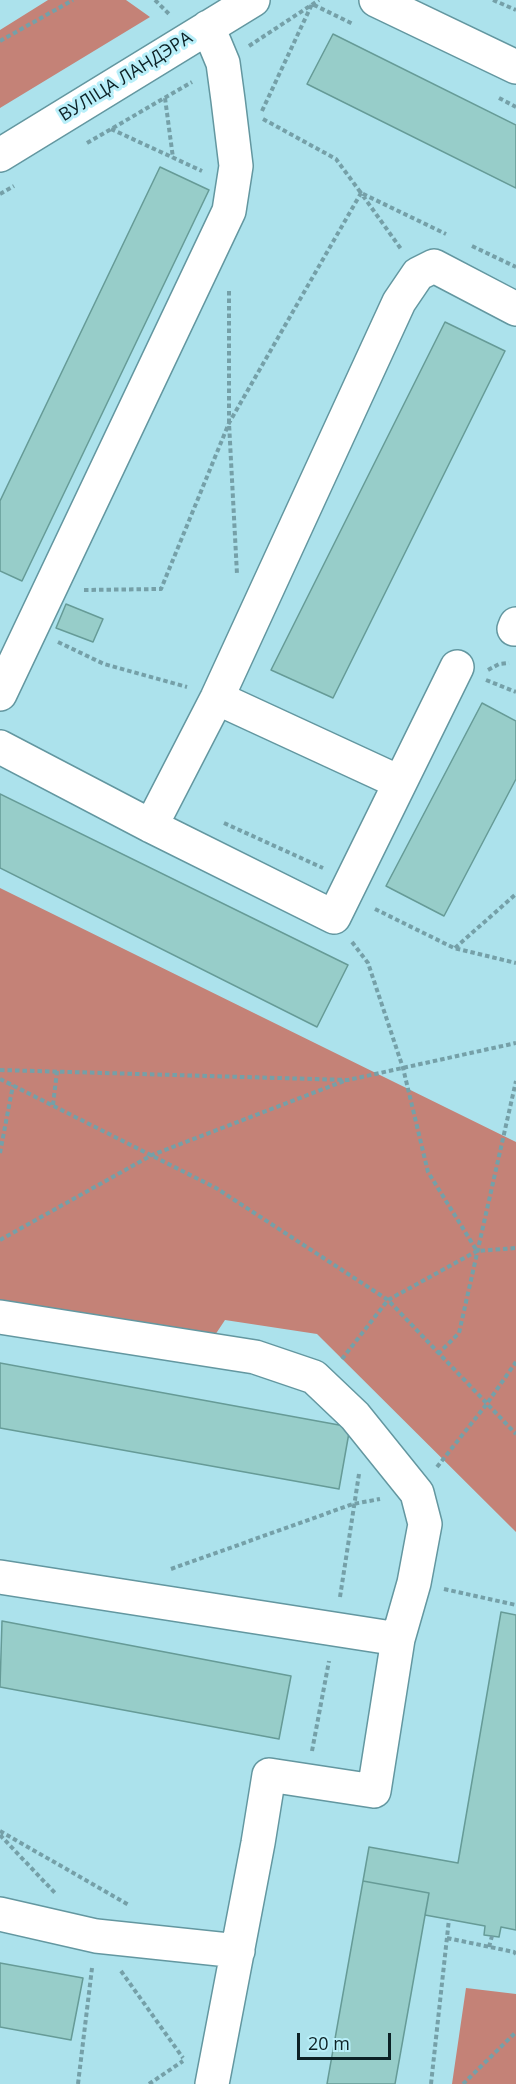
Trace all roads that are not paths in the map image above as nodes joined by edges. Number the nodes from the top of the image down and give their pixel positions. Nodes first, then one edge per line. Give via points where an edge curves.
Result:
1 (253, 0) edge
2 (376, 0) edge
3 (208, 27) junction
4 (516, 67) edge
5 (0, 155) edge
6 (516, 309) edge
7 (466, 672) road end
8 (0, 694) edge
9 (205, 694) junction
10 (0, 747) edge
11 (399, 782) junction
12 (151, 826) junction
13 (0, 1317) edge
14 (0, 1577) edge
15 (398, 1639) junction
16 (0, 1914) edge
17 (238, 1950) junction
18 (200, 2076) edge

1 - 3 street, ВУЛІЦА ЛАНДЭРА
2 - 4 street
3 - 5 street, ВУЛІЦА ЛАНДЭРА
3 - 8 street via 223,63 236,166 229,211
6 - 9 street via 434,266 418,274 399,302
7 - 11 street
9 - 11 street
9 - 12 street
10 - 12 street
11 - 12 street via 343,898
13 - 15 street via 255,1357 314,1377 355,1416 417,1493 425,1524
14 - 15 street
15 - 17 street via 374,1791 269,1775
16 - 17 street via 96,1936
17 - 18 street

